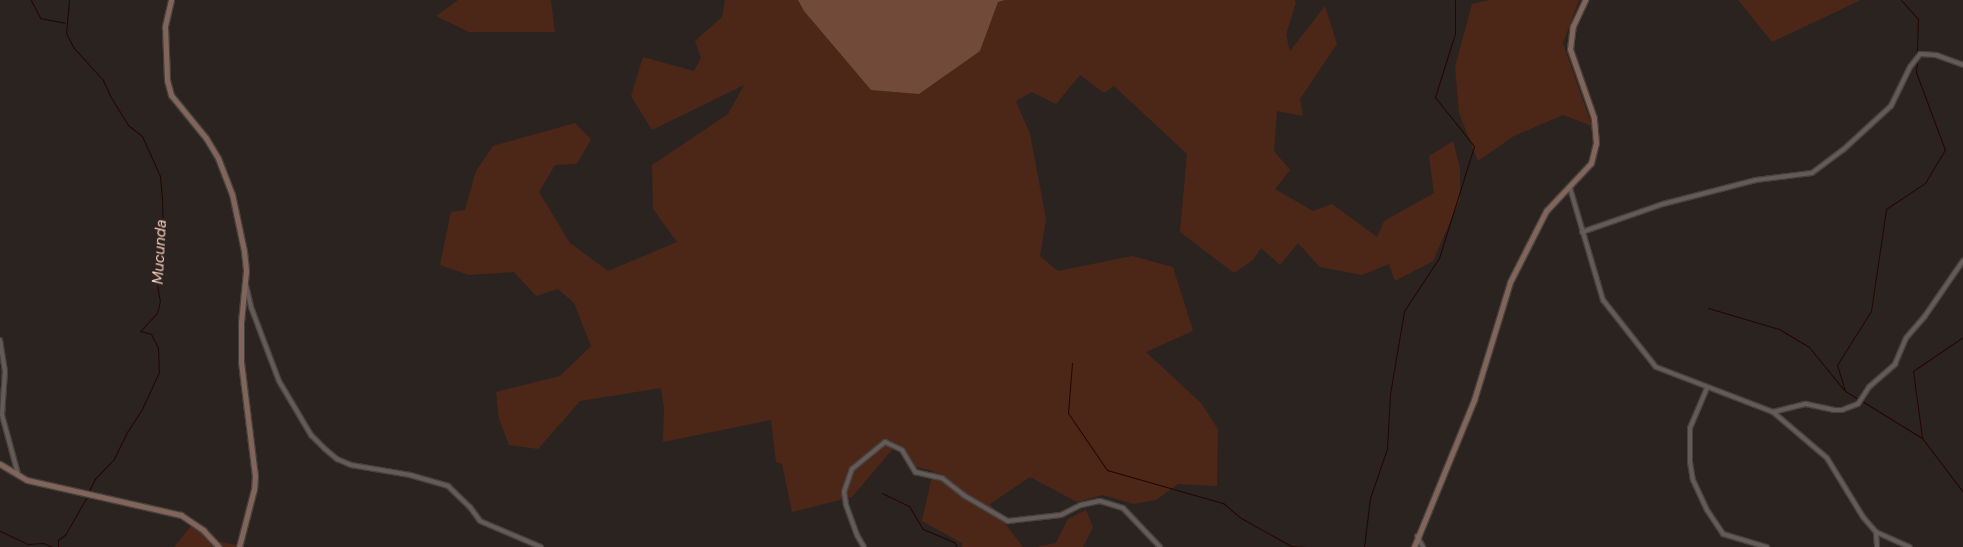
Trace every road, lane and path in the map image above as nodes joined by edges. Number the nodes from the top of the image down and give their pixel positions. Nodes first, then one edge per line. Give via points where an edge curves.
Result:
1 (171, 0) edge
2 (1585, 0) edge
3 (1963, 65) edge
4 (1570, 188) junction
5 (1582, 232) junction
6 (1963, 261) edge
7 (246, 285) junction
8 (0, 340) edge
9 (1707, 388) junction
10 (1773, 412) junction
11 (0, 464) edge
12 (19, 476) junction
13 (1876, 532) junction
14 (1418, 536) junction
15 (219, 547) edge
16 (239, 547) edge
17 (541, 547) edge
18 (864, 547) edge
19 (1160, 547) edge
20 (1414, 547) edge
21 (1424, 547) edge
22 (1767, 547) edge
23 (1877, 547) edge
24 (1910, 547) edge

1 - 7 street via 165,27 167,80 172,95 206,138 226,176 244,250
2 - 4 street via 1573,26 1570,49 1594,118 1596,143 1591,164
3 - 5 street via 1936,55 1920,54 1891,106 1843,150 1812,173 1748,182 1663,204
4 - 5 street
4 - 14 street via 1542,218 1510,282 1474,400
5 - 9 street via 1602,300 1648,358 1656,367
6 - 10 street via 1926,316 1906,338 1895,364 1869,387 1858,404 1842,410 1806,404
7 - 16 street via 241,322 241,362 255,476
7 - 17 street via 279,381 311,435 336,459 448,486 480,521
8 - 12 street via 5,371 2,415
9 - 10 street
9 - 22 street via 1690,428 1693,480 1723,534
10 - 13 street via 1827,458 1863,517
11 - 12 street
12 - 15 street via 181,515 203,530
13 - 23 street
13 - 24 street
14 - 20 street
14 - 21 street
18 - 19 street via 844,492 852,469 884,442 902,450 915,472 942,478 965,496 1008,521 1061,515 1081,504 1100,501 1124,508

